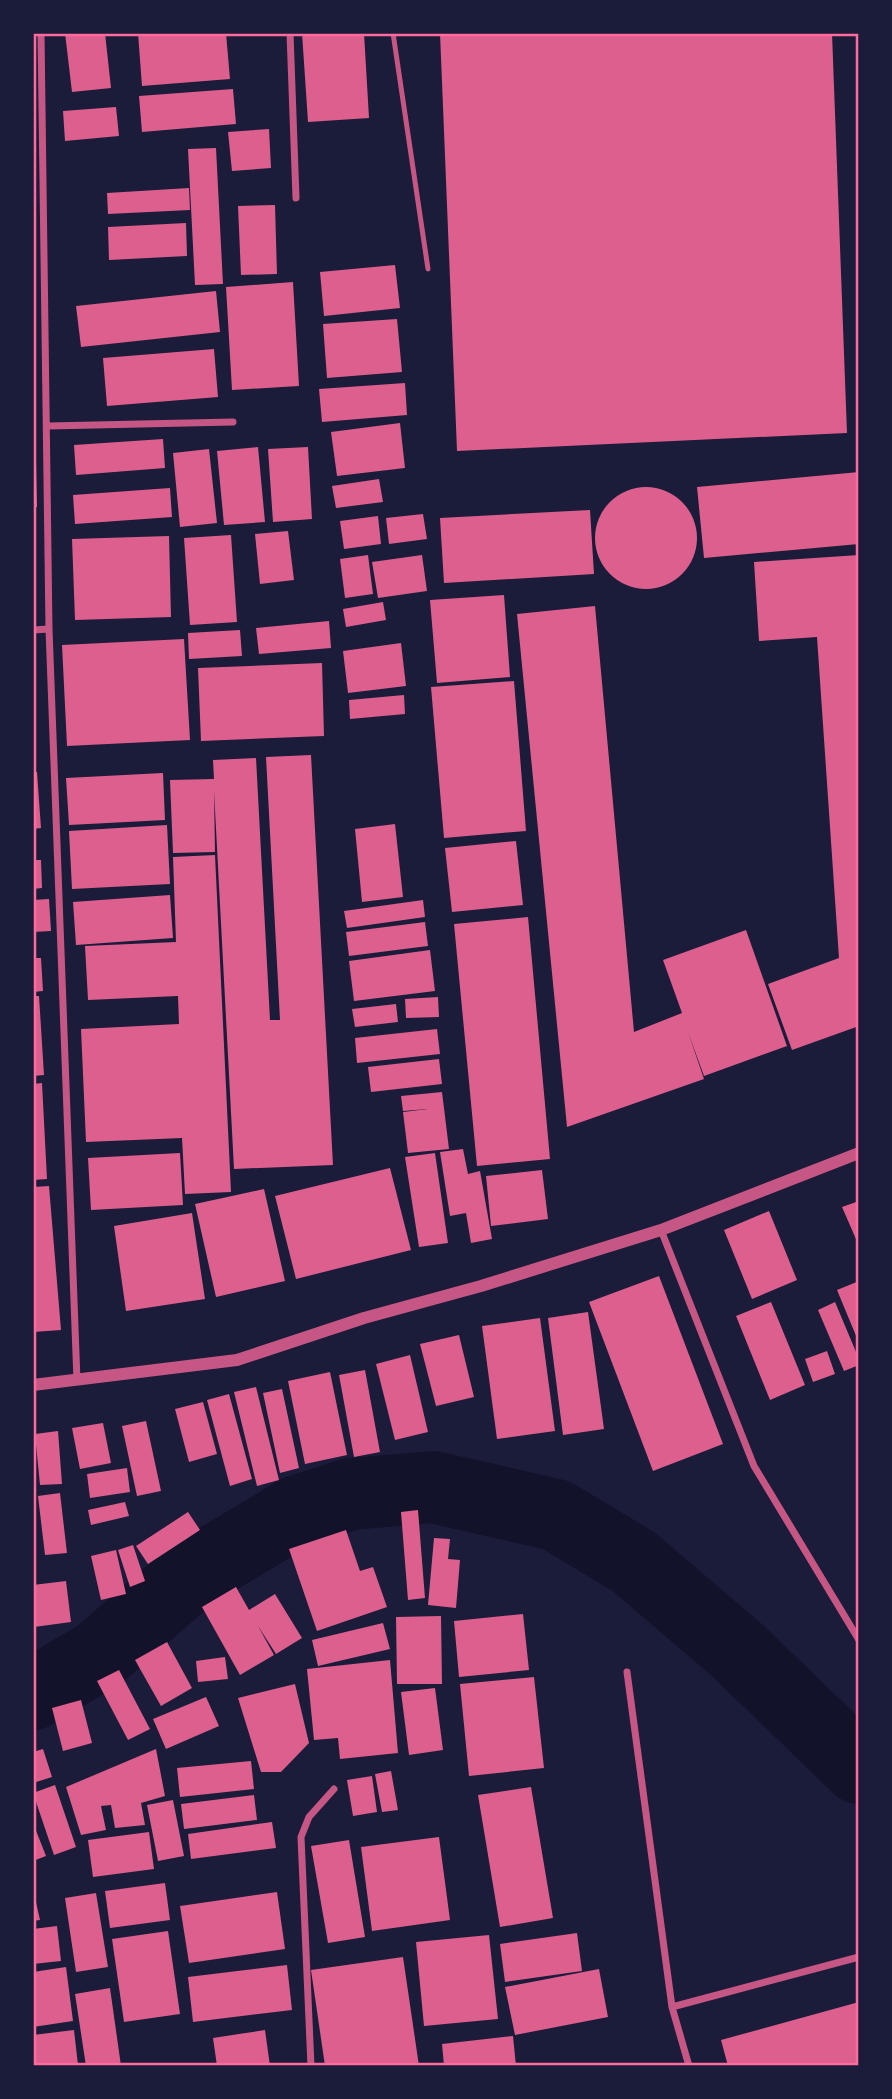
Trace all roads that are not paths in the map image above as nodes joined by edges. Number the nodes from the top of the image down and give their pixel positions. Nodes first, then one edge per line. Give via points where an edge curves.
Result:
1 (41, 33) edge
2 (290, 33) edge
3 (394, 33) edge
4 (296, 198) dead end
5 (428, 269) dead end
6 (233, 422) dead end
7 (48, 426) junction
8 (49, 629) junction
9 (33, 630) edge
10 (859, 1153) edge
11 (660, 1230) junction
12 (77, 1381) junction
13 (33, 1385) edge
14 (859, 1640) edge
15 (626, 1672) dead end
16 (334, 1789) dead end
17 (859, 1957) edge
18 (672, 2007) junction
19 (311, 2066) edge
20 (689, 2066) edge

1 - 7 street
2 - 4 street
3 - 5 lane
6 - 7 street
7 - 8 street
8 - 9 street
8 - 12 street
10 - 11 street
11 - 12 street via 237,1360
11 - 14 street via 754,1466
12 - 13 street
15 - 18 street
16 - 19 street via 309,1817 301,1837
17 - 18 street
18 - 20 street

